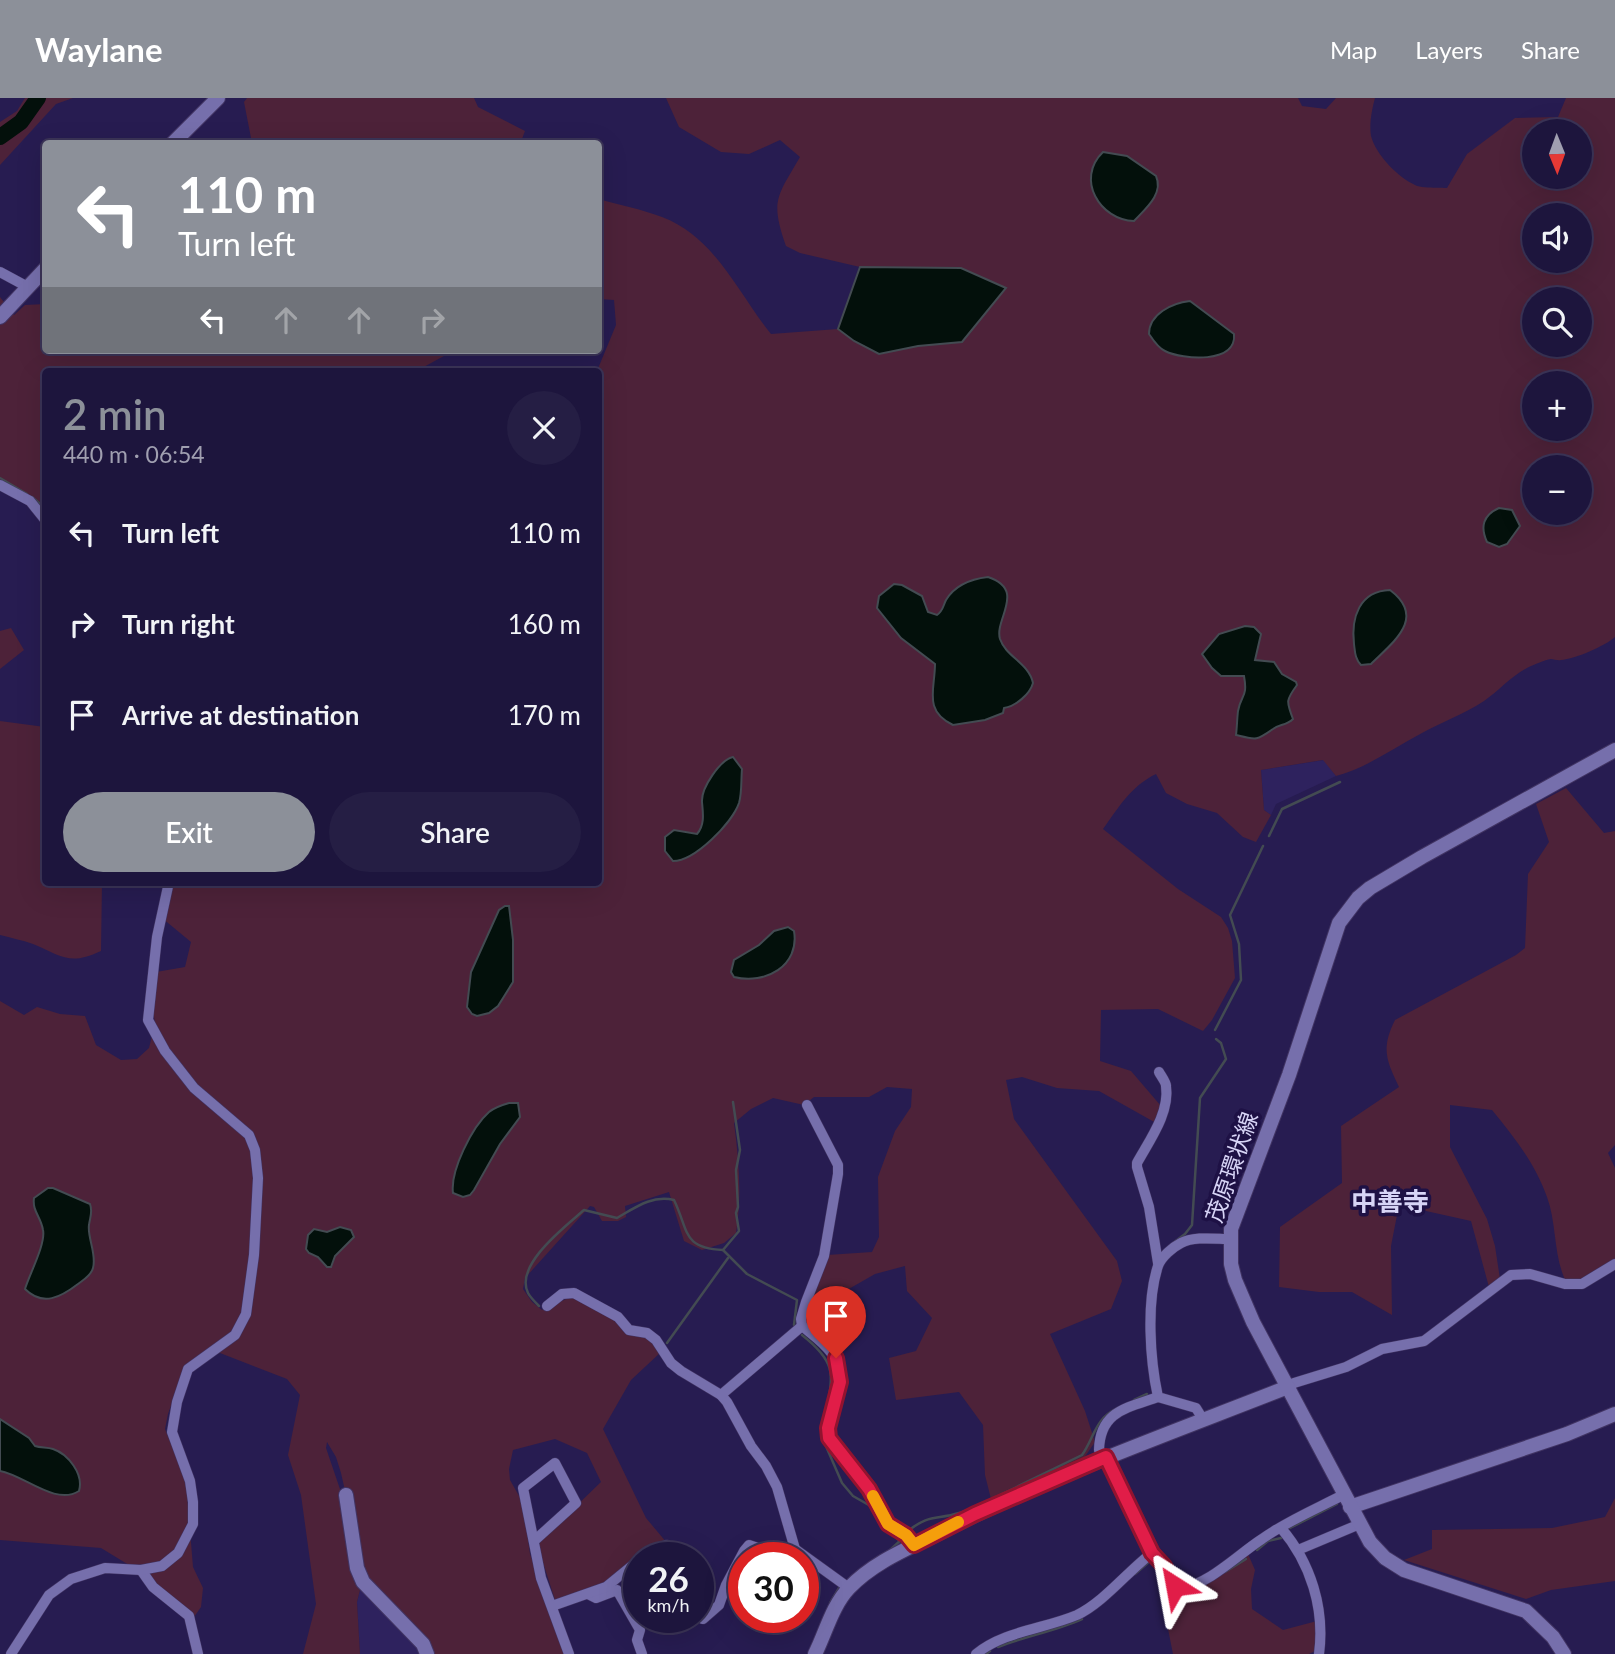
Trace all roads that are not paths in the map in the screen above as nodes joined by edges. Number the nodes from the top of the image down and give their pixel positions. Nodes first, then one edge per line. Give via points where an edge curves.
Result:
1 (218, 98) edge
2 (176, 140) edge
3 (0, 272) edge
4 (42, 272) edge
5 (26, 286) junction
6 (0, 317) edge
7 (0, 485) edge
8 (42, 516) edge
9 (1615, 750) edge
10 (168, 886) edge
11 (1159, 1072) dead end
12 (807, 1105) dead end
13 (1230, 1239) junction
14 (1158, 1263) junction
15 (1615, 1264) edge
16 (547, 1306) dead end
17 (802, 1326) junction
18 (1288, 1387) junction
19 (721, 1395) junction
20 (1158, 1396) junction
21 (1615, 1414) edge
22 (1204, 1420) junction
23 (1106, 1457) junction
24 (346, 1495) dead end
25 (1347, 1501) junction
26 (1360, 1524) junction
27 (1281, 1528) junction
28 (534, 1541) junction
29 (793, 1542) edge
30 (914, 1545) junction
31 (1298, 1550) junction
32 (1152, 1553) junction
33 (819, 1566) edge
34 (141, 1570) junction
35 (623, 1573) edge
36 (728, 1581) edge
37 (849, 1588) junction
38 (588, 1594) junction
39 (623, 1599) edge
40 (552, 1606) junction
41 (714, 1609) edge
42 (639, 1633) edge
43 (11, 1654) edge
44 (198, 1654) edge
45 (427, 1654) edge
46 (569, 1654) edge
47 (642, 1654) edge
48 (815, 1654) edge
49 (976, 1654) edge
50 (1319, 1654) edge
51 (1564, 1654) edge

1 - 2 main road
3 - 5 street
4 - 5 main road
5 - 6 main road
7 - 8 street via 30,501
9 - 13 main road, 茂原環状線 via 1422,857 1358,898 1339,923
10 - 34 street via 148,1020 194,1088 249,1135 258,1178 246,1314 235,1335 188,1369 177,1402 172,1432 190,1481 192,1524 178,1553 162,1566
11 - 14 street via 1167,1085 1166,1097 1154,1135 1137,1163
12 - 17 street via 838,1164 838,1174 824,1256
13 - 14 street via 1189,1240
13 - 18 main road, 茂原環状線 via 1235,1280
14 - 20 street via 1149,1318
15 - 18 street via 1582,1284 1511,1275 1424,1341 1382,1349
16 - 19 street via 562,1294 574,1293 618,1317 629,1330 656,1339 671,1363
17 - 19 street
17 - 30 street via 836,1358 840,1382 829,1438 869,1489 888,1524
18 - 22 main road
18 - 25 main road, 茂原環状線
19 - 29 street via 777,1488
20 - 22 street via 1196,1408
20 - 23 street via 1122,1410 1102,1427 1099,1450
21 - 25 main road via 1567,1434
22 - 23 main road
23 - 30 main road
23 - 32 street
24 - 45 main road via 363,1582
25 - 26 main road, 茂原環状線
25 - 27 street
26 - 31 street
26 - 51 main road, 茂原環状線 via 1385,1558 1404,1570 1526,1611
27 - 31 street
27 - 32 street via 1203,1580 1180,1589
28 - 28 street via 523,1488 555,1463 576,1503
28 - 40 street
30 - 37 main road via 881,1561
31 - 50 street via 1320,1608
32 - 49 street via 1080,1614 1003,1639
33 - 37 street
34 - 43 street via 105,1568 71,1579 49,1595
34 - 44 street via 153,1587 189,1616
35 - 38 street
36 - 41 street
37 - 48 main road
38 - 39 street via 596,1598 617,1590
38 - 40 street
40 - 46 street
42 - 47 street

